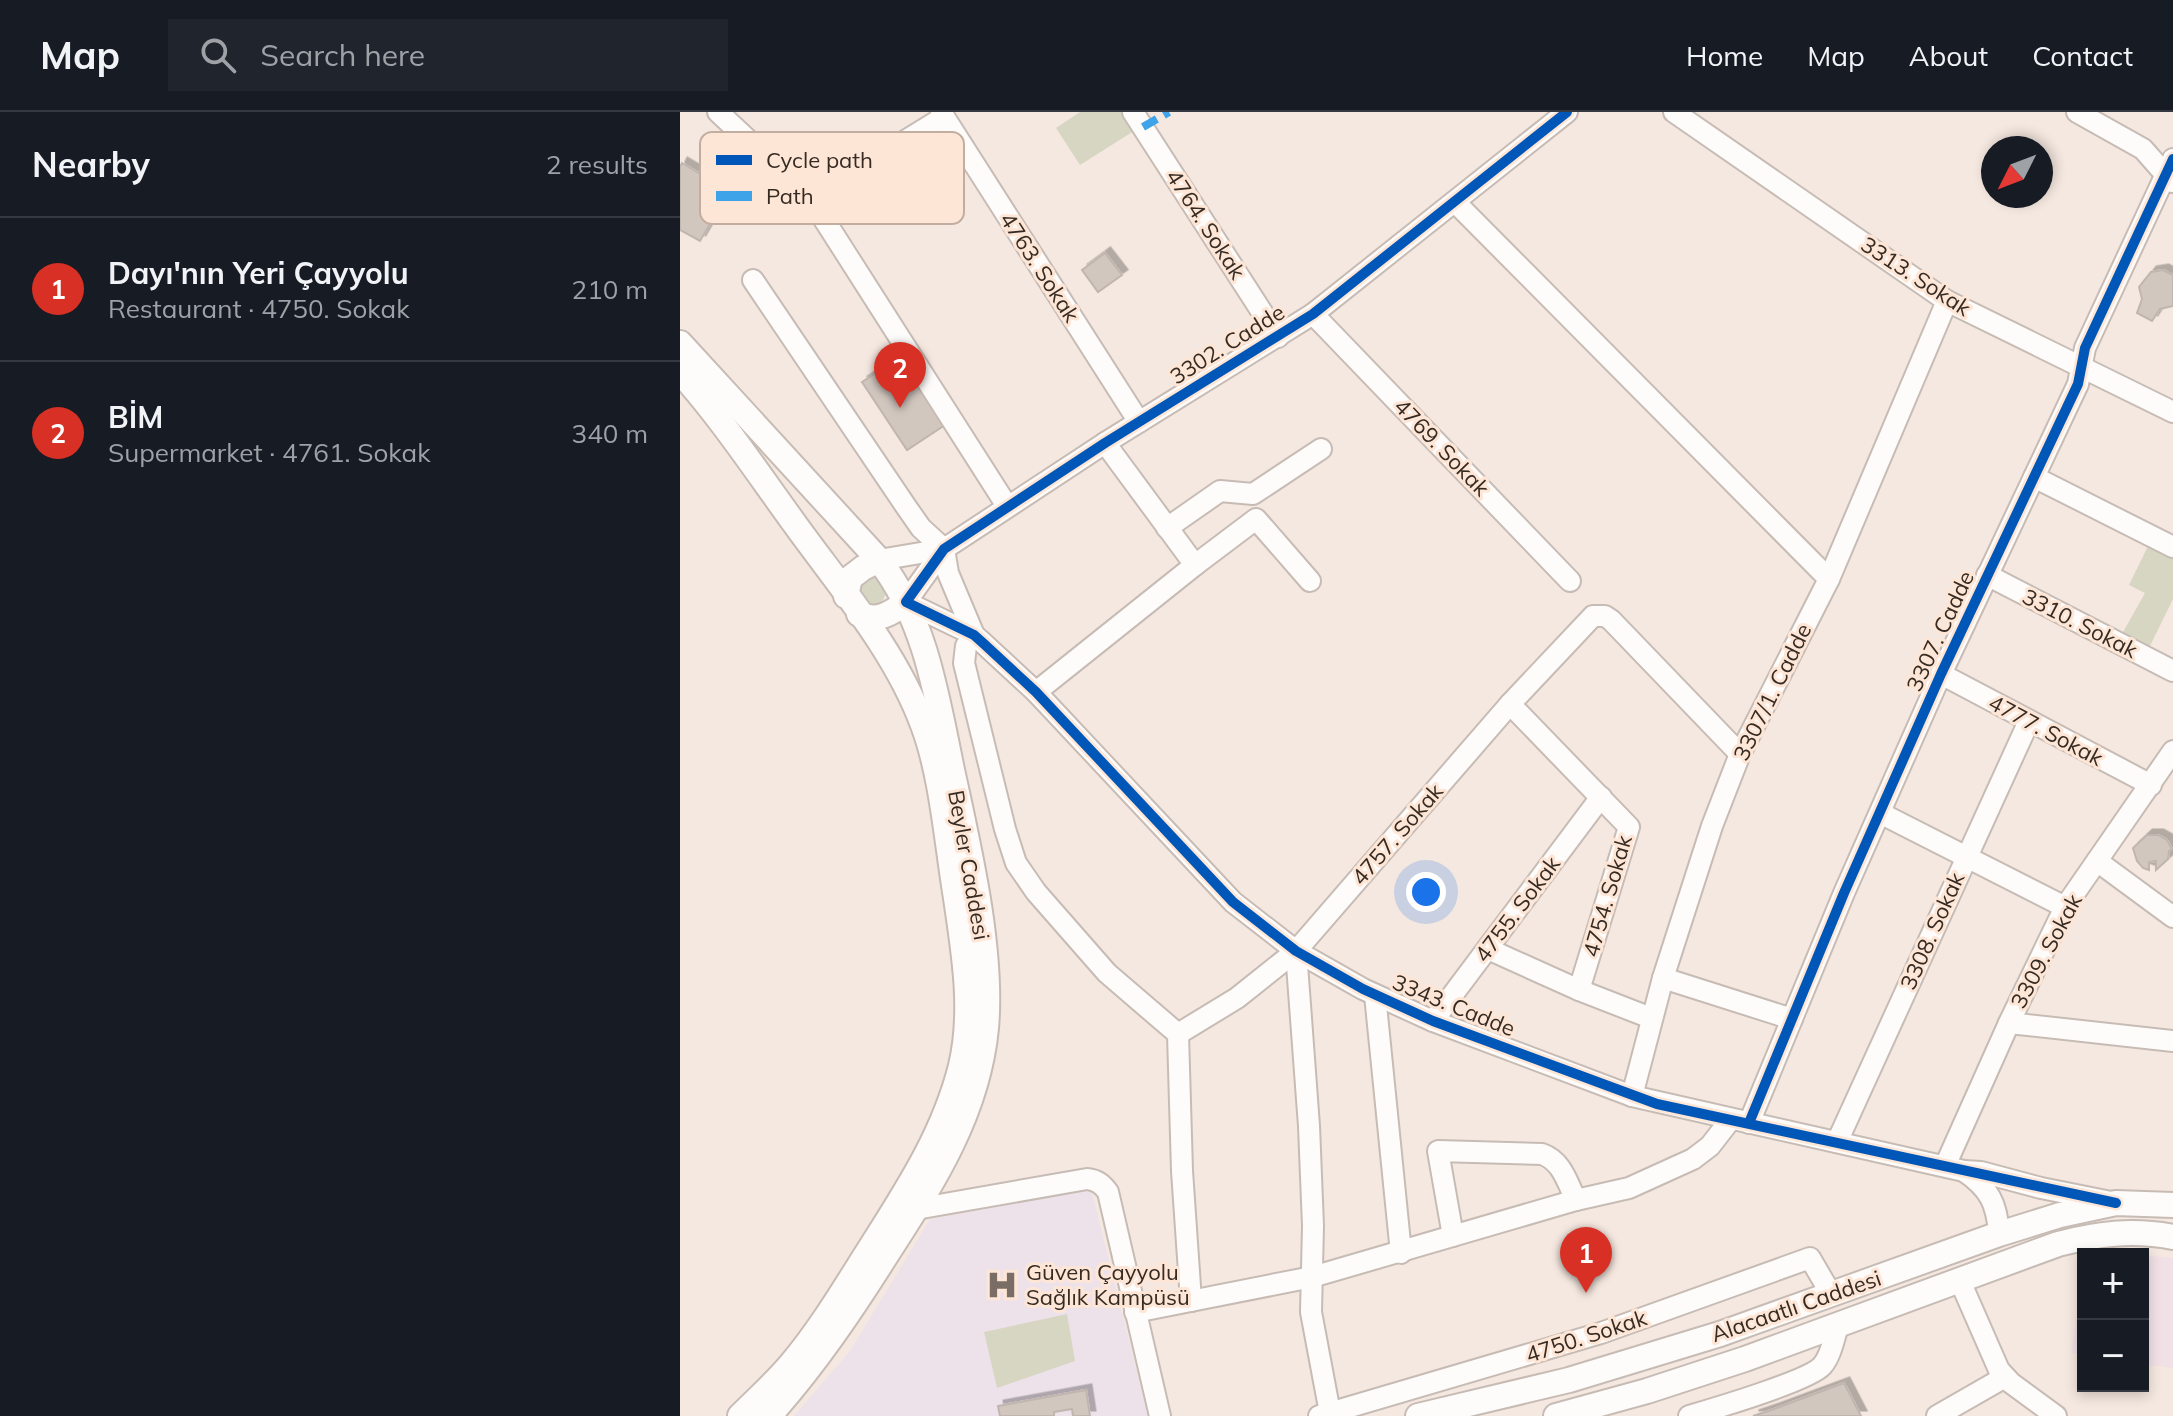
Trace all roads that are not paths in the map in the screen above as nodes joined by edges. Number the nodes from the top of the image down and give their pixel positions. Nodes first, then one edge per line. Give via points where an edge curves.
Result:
1 (718, 112) edge
2 (1133, 112) edge
3 (1567, 112) edge
4 (1674, 112) edge
5 (2077, 112) edge
6 (942, 114) edge
7 (739, 132) edge
8 (914, 132) edge
9 (954, 132) edge
10 (964, 148) edge
11 (2170, 171) edge
12 (1455, 202) junction
13 (827, 224) edge
14 (753, 280) dead end
15 (1947, 301) junction
16 (1313, 314) junction
17 (1278, 337) junction
18 (680, 343) edge
19 (2082, 365) junction
20 (680, 372) edge
21 (2173, 412) edge
22 (1139, 422) junction
23 (1105, 443) junction
24 (1321, 449) dead end
25 (2034, 477) junction
26 (1007, 506) junction
27 (1167, 528) junction
28 (2173, 547) edge
29 (944, 549) junction
30 (879, 560) junction
31 (1195, 565) junction
32 (1987, 575) junction
33 (1829, 579) junction
34 (1310, 581) dead end
35 (1570, 581) dead end
36 (906, 602) junction
37 (853, 605) junction
38 (974, 635) junction
39 (2173, 671) edge
40 (1941, 674) junction
41 (1036, 692) junction
42 (1510, 704) junction
43 (2029, 721) junction
44 (2173, 751) edge
45 (1740, 754) junction
46 (2151, 785) junction
47 (1601, 797) junction
48 (1880, 813) junction
49 (1965, 857) junction
50 (2097, 861) junction
51 (2065, 907) junction
52 (2173, 917) edge
53 (1488, 949) junction
54 (1296, 951) junction
55 (1663, 978) junction
56 (1579, 990) junction
57 (1375, 995) junction
58 (1651, 1018) junction
59 (1792, 1019) junction
60 (1433, 1021) junction
61 (2009, 1023) junction
62 (1178, 1034) junction
63 (2173, 1041) edge
64 (1632, 1096) junction
65 (1740, 1121) junction
66 (1837, 1142) junction
67 (1954, 1168) junction
68 (1576, 1200) junction
69 (2116, 1203) junction
70 (2173, 1205) edge
71 (916, 1209) junction
72 (1999, 1234) junction
73 (1453, 1236) junction
74 (2173, 1237) edge
75 (1401, 1253) junction
76 (1312, 1277) junction
77 (1960, 1281) junction
78 (1831, 1294) junction
79 (1191, 1301) junction
80 (1135, 1312) junction
81 (1838, 1326) junction
82 (1601, 1333) junction
83 (1614, 1367) junction
84 (2005, 1377) junction
85 (1325, 1414) edge
86 (740, 1416) edge
87 (769, 1416) edge
88 (1160, 1416) edge
89 (1418, 1416) edge
90 (1556, 1416) edge
91 (1689, 1416) edge
92 (1937, 1416) edge
93 (2056, 1416) edge

1 - 7 street
2 - 17 street, 4764. Sokak
3 - 12 street, 3302. Cadde
4 - 15 street, 3313. Sokak
5 - 11 street via 2143,149
6 - 8 street
6 - 9 street, 4763. Sokak
10 - 22 street, 4763. Sokak
11 - 19 street, 3307. Cadde via 2085,348
12 - 16 street, 3302. Cadde
12 - 33 street
13 - 26 street
14 - 29 street via 921,528
15 - 19 street, 3313. Sokak
15 - 33 street, 3307/1. Cadde
16 - 17 street, 3302. Cadde
16 - 35 street, 4769. Sokak
17 - 22 street, 3302. Cadde
18 - 30 main road, Beyler Caddesi
19 - 21 street, 3313. Sokak
19 - 25 street, 3307. Cadde
20 - 37 main road, Beyler Caddesi
22 - 23 street, 3302. Cadde
23 - 26 street, 3302. Cadde
23 - 27 street
24 - 27 street via 1253,494 1220,491
25 - 28 street
25 - 32 street, 3307. Cadde
26 - 29 street, 3302. Cadde
27 - 31 street
29 - 30 street, 3302. Cadde
29 - 36 street, 3302. Cadde
29 - 38 street via 948,573
30 - 36 main road, Beyler Caddesi
30 - 37 main road via 850,578
31 - 34 street via 1256,519
31 - 41 street
32 - 39 street, 3310. Sokak
32 - 40 street, 3307. Cadde
33 - 45 street, 3307/1. Cadde
36 - 37 main road via 877,617
36 - 38 street, 3343. Cadde
36 - 71 main road, Beyler Caddesi via 919,633 960,805 987,990 980,1067 970,1102 942,1167
37 - 86 main road, Beyler Caddesi via 905,685 931,753 963,951 967,1006 961,1063 946,1117 910,1184 815,1332
38 - 41 street, 3343. Cadde
38 - 62 street via 964,663 1016,863 1107,973
40 - 43 street, 4777. Sokak
40 - 48 street, 3307. Cadde
41 - 54 street, 3343. Cadde via 1211,880
42 - 45 street, 4757. Sokak via 1585,621 1598,615 1611,620
42 - 47 street, 4754. Sokak
42 - 54 street, 4757. Sokak
43 - 46 street, 4777. Sokak
43 - 49 street, 3308. Sokak
44 - 46 street, 3309. Sokak
45 - 55 street, 3307/1. Cadde
46 - 50 street, 3309. Sokak
47 - 53 street, 4755. Sokak
47 - 56 street, 4754. Sokak via 1629,827
48 - 49 street
48 - 59 street, 3307. Cadde
49 - 51 street
49 - 66 street, 3308. Sokak
50 - 51 street, 3309. Sokak
50 - 52 street
51 - 61 street, 3309. Sokak
53 - 56 street
53 - 60 street, 4755. Sokak
54 - 57 street, 3343. Cadde
54 - 62 street, 4757. Sokak via 1247,991
54 - 76 street via 1309,1126
55 - 58 street, 3307/1. Cadde
55 - 59 street
56 - 58 street
57 - 60 street, 3343. Cadde
57 - 75 street
58 - 64 street, 3307/1. Cadde
59 - 65 street, 3307. Cadde
60 - 64 street, 3343. Cadde
61 - 63 street
61 - 67 street, 3309. Sokak
62 - 79 street
64 - 65 street, 3343. Cadde
65 - 66 street, 3343. Cadde
65 - 68 street, 3307. Cadde via 1693,1159 1629,1188
66 - 67 street, 3343. Cadde
67 - 69 street, 3343. Cadde
67 - 72 street via 1979,1180 1992,1197
68 - 73 street, 3307. Cadde
68 - 73 street via 1562,1169 1542,1154 1438,1151
69 - 70 main road, Alacaatlı Caddesi
69 - 72 main road, Alacaatlı Caddesi
71 - 80 street via 1087,1179 1099,1182 1108,1192
71 - 87 main road, Beyler Caddesi via 835,1332
72 - 78 main road, Alacaatlı Caddesi
73 - 75 street, 3307. Cadde
74 - 77 main road, Alacaatlı Caddesi via 2125,1231 2095,1235
75 - 76 street, 3307. Cadde
76 - 79 street, 3307. Cadde
76 - 85 street via 1311,1312
77 - 81 main road, Alacaatlı Caddesi
77 - 84 street
78 - 82 street, 4750. Sokak via 1810,1258
78 - 83 main road, Alacaatlı Caddesi
79 - 80 street, 3307. Cadde
80 - 88 street
81 - 90 main road, Alacaatlı Caddesi
81 - 91 street via 1817,1370
82 - 83 street
82 - 85 street, 4750. Sokak
83 - 89 main road, Alacaatlı Caddesi
84 - 92 street
84 - 93 street

